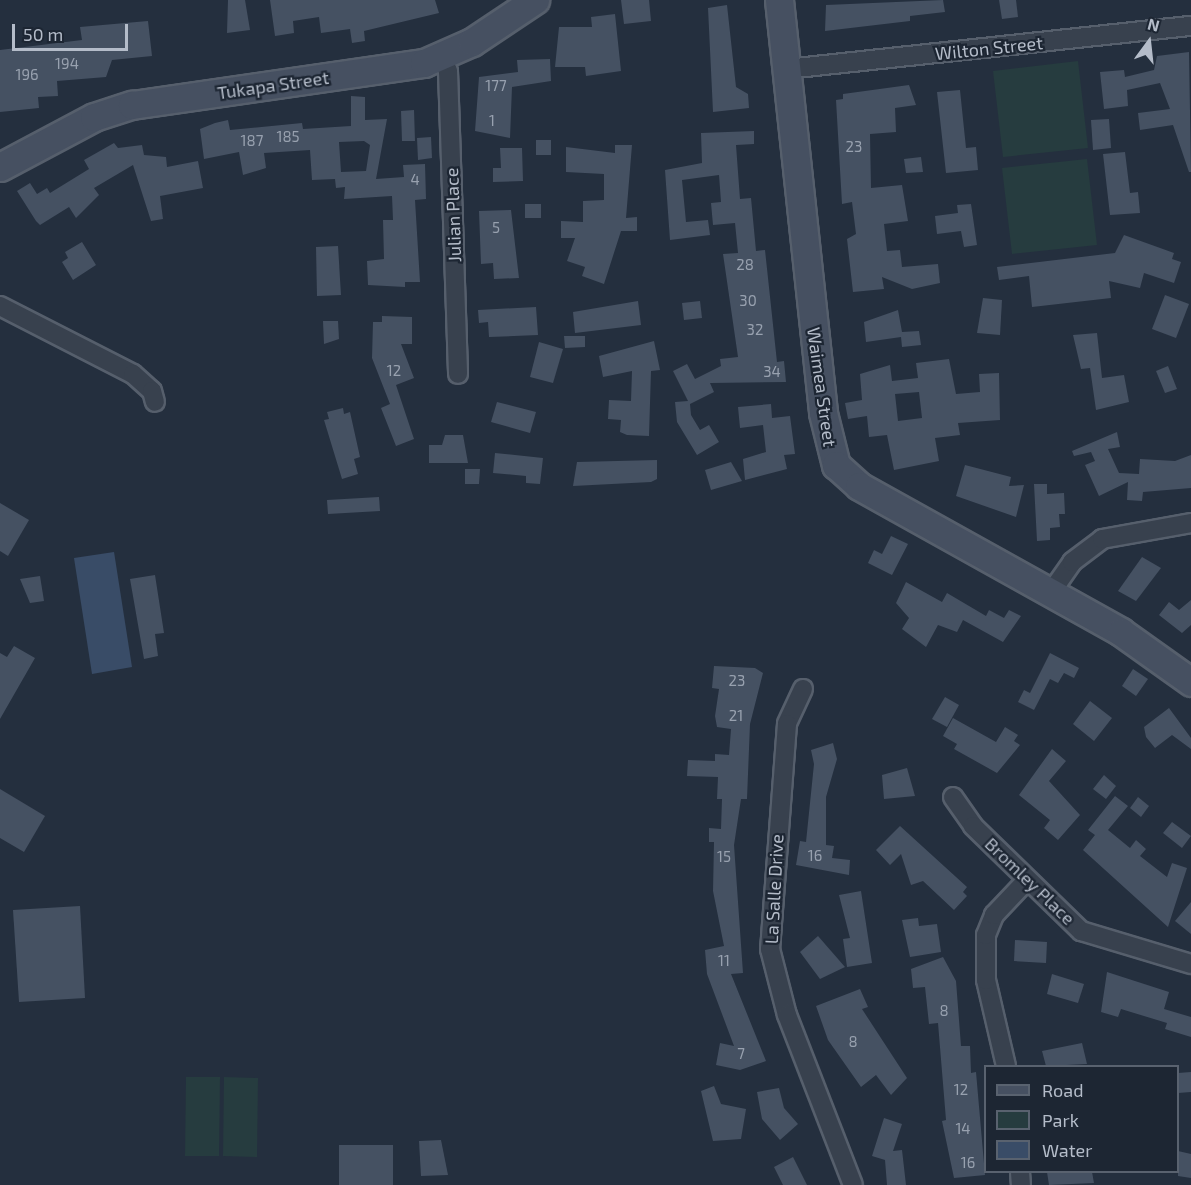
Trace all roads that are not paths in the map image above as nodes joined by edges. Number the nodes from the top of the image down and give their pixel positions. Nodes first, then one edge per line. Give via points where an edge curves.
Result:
1 (535, 0) edge
2 (779, 0) edge
3 (1191, 26) edge
4 (442, 57) junction
5 (786, 69) junction
6 (2, 168) edge
7 (0, 306) edge
8 (458, 374) dead end
9 (155, 402) dead end
10 (1191, 524) edge
11 (1052, 591) junction
12 (1191, 682) edge
13 (803, 689) dead end
14 (953, 797) dead end
15 (1027, 880) junction
16 (1191, 964) edge
17 (1006, 1065) edge
18 (853, 1185) edge

1 - 4 main road, Tukapa Street
2 - 5 main road, Waimea Street
3 - 5 street, Wilton Street
4 - 6 main road, Tukapa Street via 132,105 84,121
4 - 8 street, Julian Place via 448,70
5 - 11 main road, Waimea Street via 824,413 836,465 859,486
7 - 9 street via 133,374 152,391
10 - 11 street via 1102,539 1072,562
11 - 12 main road, Waimea Street
13 - 18 street, La Salle Drive via 787,724 770,949 787,1015
14 - 15 street, Bromley Place
15 - 16 street, Bromley Place via 1081,931
15 - 17 street via 994,915 986,935 986,980

